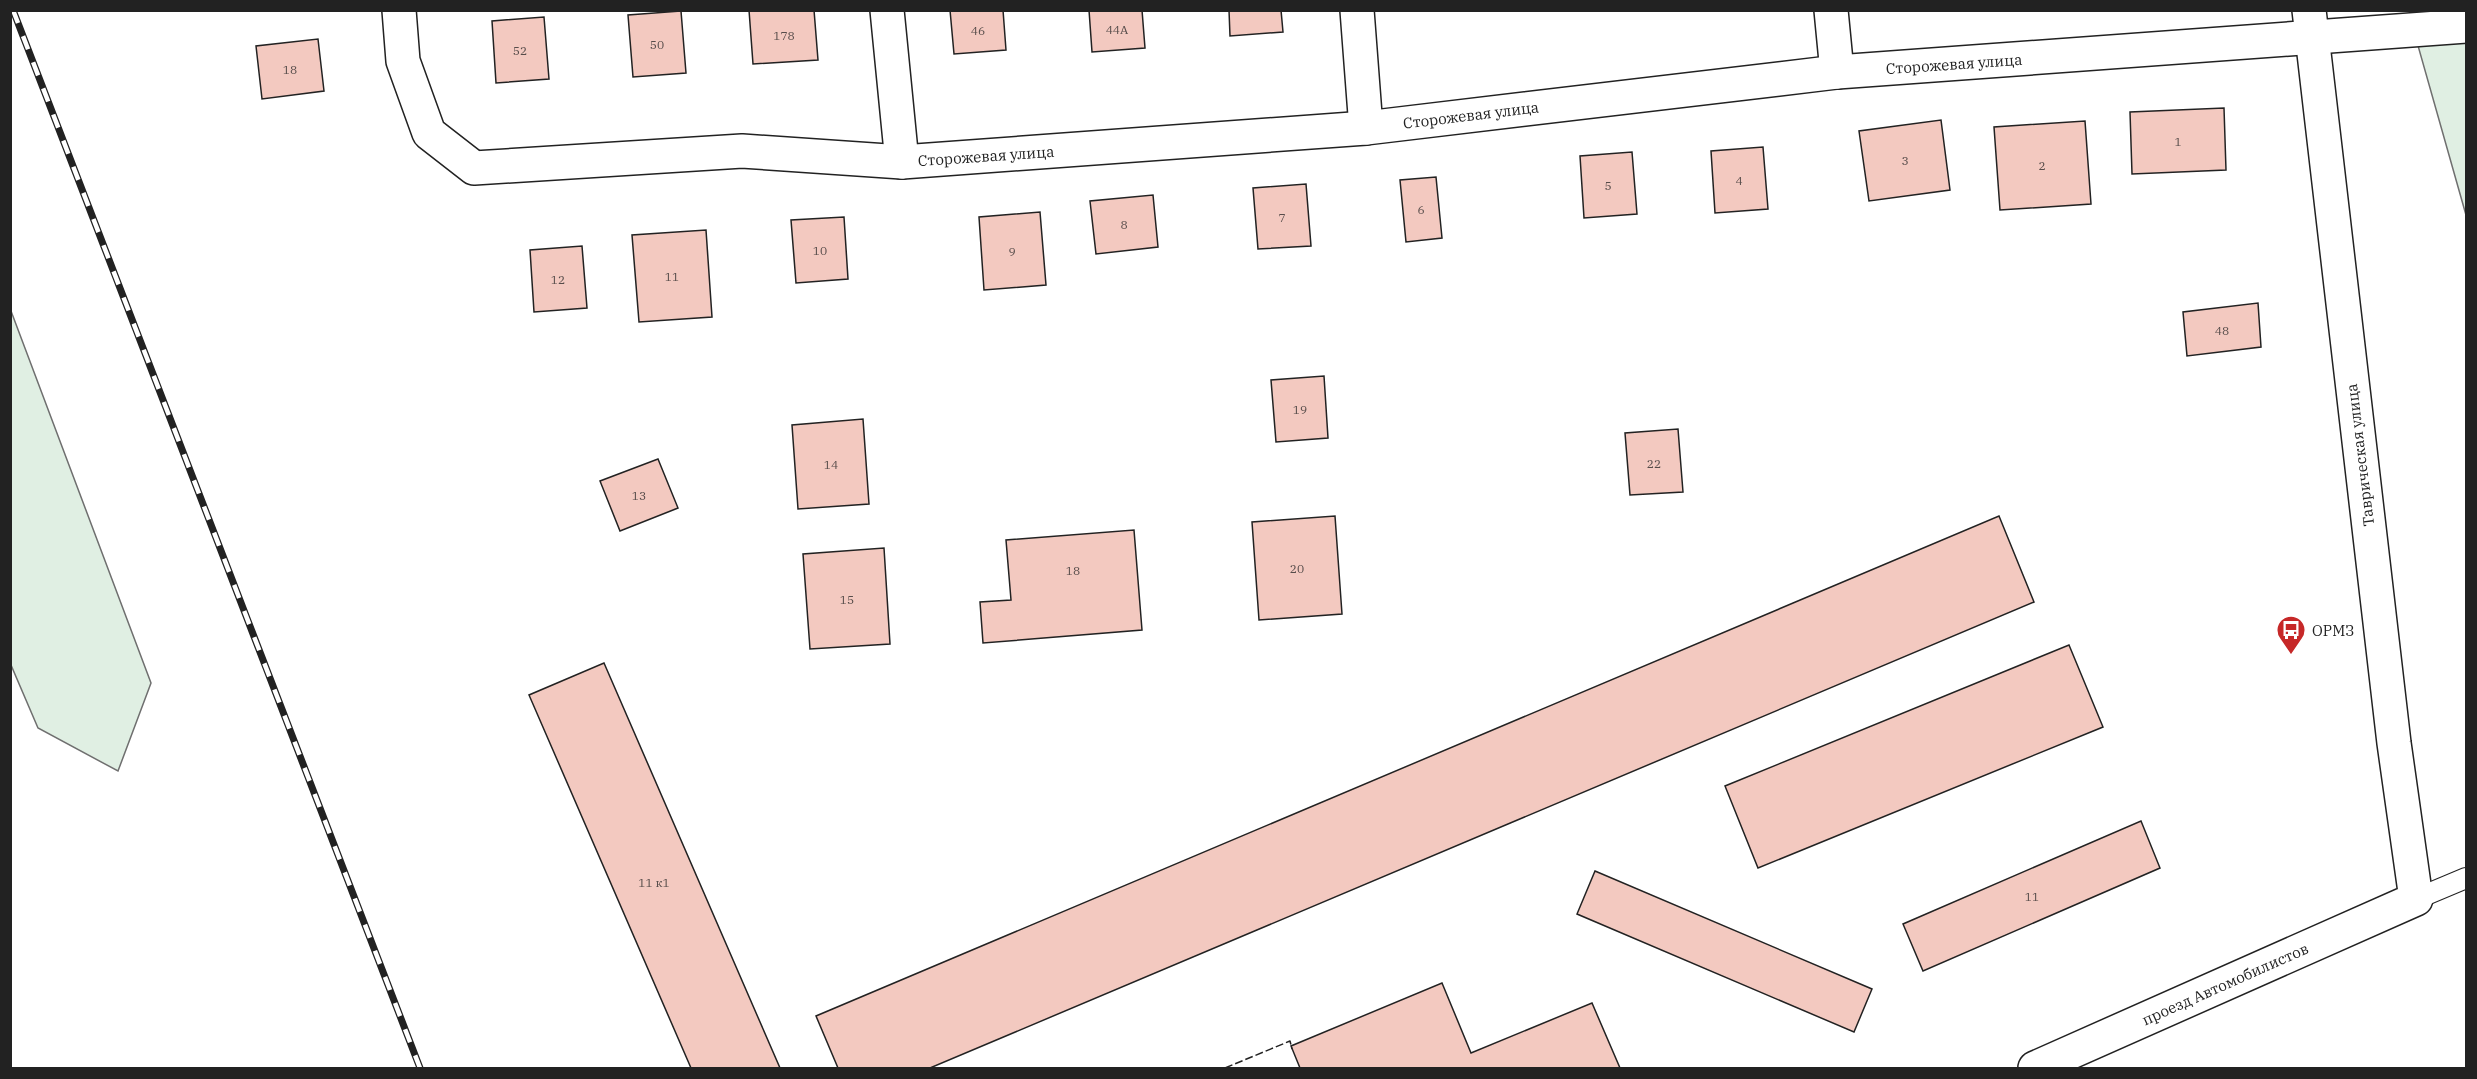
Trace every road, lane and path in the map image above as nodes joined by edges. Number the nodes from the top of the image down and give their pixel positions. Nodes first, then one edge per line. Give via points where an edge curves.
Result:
1 (399, 10) edge
2 (887, 10) edge
3 (1357, 10) edge
4 (1831, 10) edge
5 (2310, 24) edge
6 (2466, 26) edge
7 (1837, 72) junction
8 (1366, 128) junction
9 (902, 162) junction
10 (2466, 878) edge
11 (2416, 899) junction
12 (2035, 1068) edge

1 - 9 street, Сторожевая улица via 403,61 429,132 474,168 742,151
2 - 9 street
3 - 8 street
4 - 7 street
5 - 6 street, Сторожевая улица
5 - 7 street, Сторожевая улица
5 - 11 street, Таврическая улица via 2394,743
7 - 8 street, Сторожевая улица
8 - 9 street, Сторожевая улица
10 - 11 lane
11 - 12 street, проезд Автомобилистов

